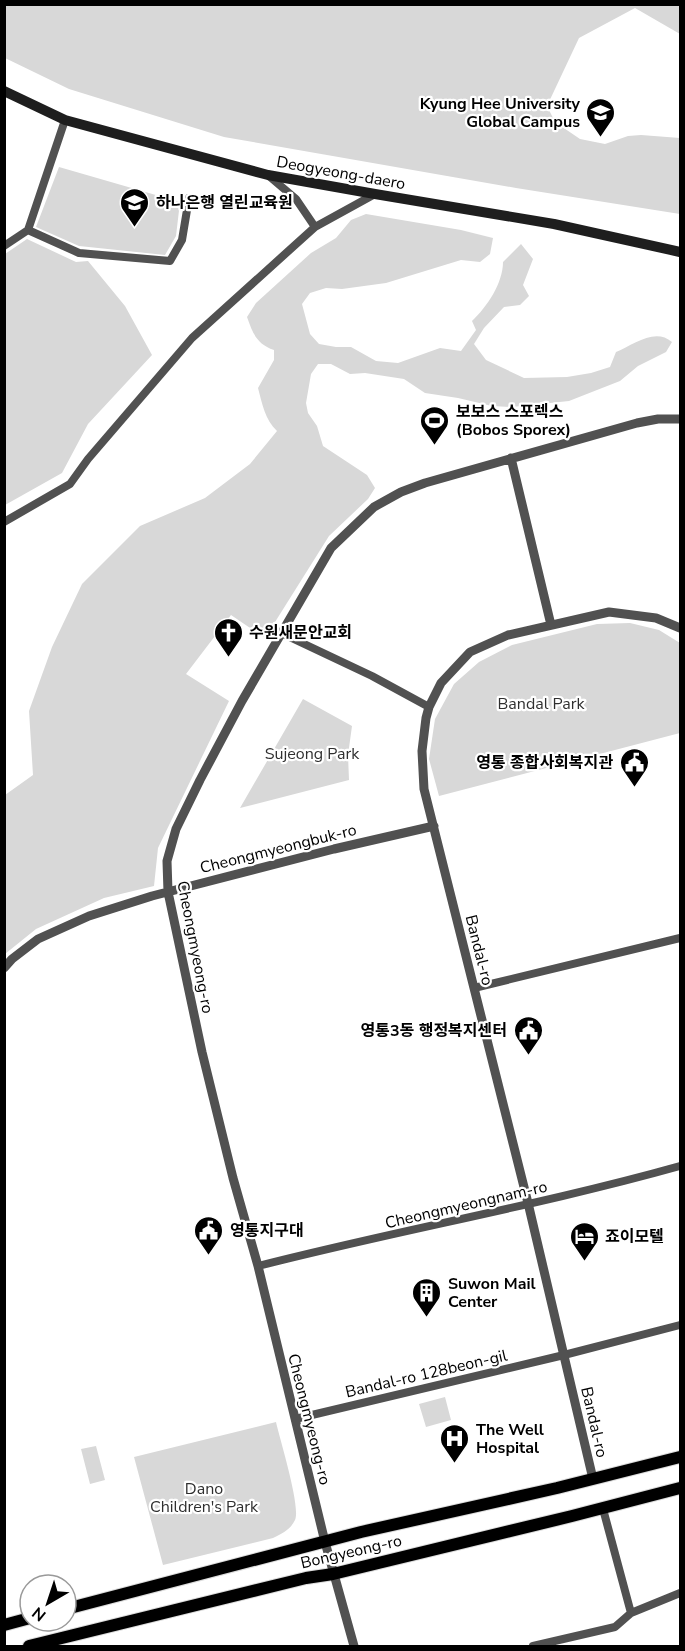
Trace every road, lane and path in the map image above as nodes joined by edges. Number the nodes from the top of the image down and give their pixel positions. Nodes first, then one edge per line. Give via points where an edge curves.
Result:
1 (4, 91) edge
2 (64, 120) junction
3 (268, 175) junction
4 (375, 194) junction
5 (189, 198) dead end
6 (315, 227) junction
7 (28, 230) junction
8 (4, 246) edge
9 (681, 252) edge
10 (681, 419) edge
11 (512, 458) junction
12 (4, 522) edge
13 (551, 625) junction
14 (681, 628) edge
15 (280, 633) junction
16 (429, 707) junction
17 (434, 826) junction
18 (168, 892) junction
19 (681, 938) edge
20 (4, 968) edge
21 (474, 988) junction
22 (681, 1166) edge
23 (528, 1203) junction
24 (258, 1266) junction
25 (681, 1325) edge
26 (564, 1355) junction
27 (296, 1419) junction
28 (681, 1457) edge
29 (593, 1479) junction
30 (681, 1488) edge
31 (603, 1509) junction
32 (325, 1542) junction
33 (333, 1574) junction
34 (681, 1593) edge
35 (78, 1606) edge
36 (631, 1613) junction
37 (29, 1647) edge
38 (354, 1647) edge
39 (533, 1647) edge

1 - 2 main road, Deogyeong-daero
2 - 3 main road, Deogyeong-daero
2 - 7 street
3 - 4 main road, Deogyeong-daero
3 - 6 street via 296,199
4 - 6 street
4 - 9 main road, Deogyeong-daero via 554,224
5 - 7 street via 182,240 170,261 79,253
6 - 12 street via 192,338 70,484
7 - 8 street
10 - 11 street, Cheongmyeong-ro via 637,423
11 - 13 street
11 - 15 street, Cheongmyeong-ro via 425,483 374,507 331,548
13 - 14 street, Bandal-ro via 609,612 656,618
13 - 16 street, Bandal-ro via 508,635 470,652 441,683
15 - 16 street
15 - 18 street, Cheongmyeong-ro via 176,829 167,861
16 - 17 street, Bandal-ro via 422,751 424,789
17 - 18 street, Cheongmyeongbuk-ro
17 - 21 street, Bandal-ro
18 - 20 street, Cheongmyeongbuk-ro via 89,916 38,939
18 - 24 street, Cheongmyeong-ro via 202,1052
19 - 21 street
21 - 23 street, Bandal-ro
22 - 23 street, Cheongmyeongnam-ro
23 - 24 street, Cheongmyeongnam-ro
23 - 26 street, Bandal-ro
24 - 27 street, Cheongmyeong-ro
25 - 26 street, Bandal-ro 128beon-gil
26 - 27 street, Bandal-ro 128beon-gil
26 - 29 street, Bandal-ro
27 - 32 street, Cheongmyeong-ro
28 - 29 main road, Bongyeong-ro
29 - 32 main road, Bongyeong-ro
30 - 31 main road, Bongyeong-ro
31 - 33 main road, Bongyeong-ro
31 - 36 street
32 - 33 street, Cheongmyeong-ro
32 - 35 main road, Bongyeong-ro
33 - 37 main road, Bongyeong-ro
33 - 38 street, Cheongmyeong-ro
34 - 36 street
36 - 39 street via 615,1627

